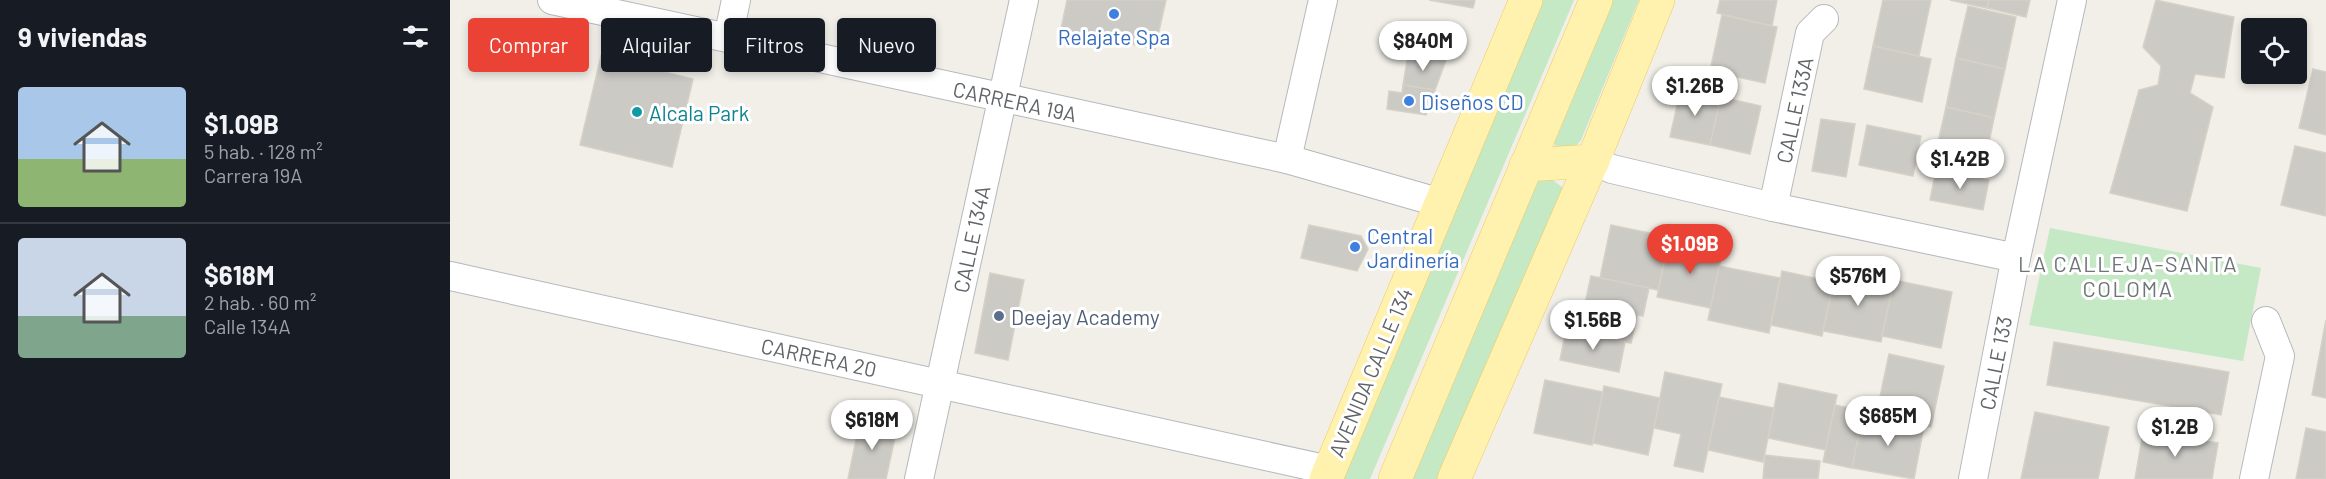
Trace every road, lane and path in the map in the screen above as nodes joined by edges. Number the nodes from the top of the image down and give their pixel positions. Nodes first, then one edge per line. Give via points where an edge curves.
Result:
1 (552, 0) edge
2 (735, 0) edge
3 (1024, 0) edge
4 (1323, 0) edge
5 (1526, 0) edge
6 (1596, 0) edge
7 (1658, 0) edge
8 (2072, 0) edge
9 (732, 18) edge
10 (1824, 19) dead end
11 (724, 37) edge
12 (825, 59) edge
13 (1002, 98) junction
14 (1287, 159) junction
15 (1593, 161) junction
16 (1526, 165) junction
17 (1441, 203) junction
18 (1773, 207) junction
19 (2016, 258) junction
20 (450, 276) edge
21 (2266, 321) dead end
22 (940, 384) junction
23 (1327, 475) edge
24 (919, 479) edge
25 (1395, 479) edge
26 (1454, 479) edge
27 (1973, 479) edge
28 (2254, 479) edge

1 - 11 street, CARRERA 19A
2 - 9 street
3 - 13 street, CALLE 134A
4 - 14 street
5 - 17 main road, AVENIDA CALLE 134
6 - 16 main road
7 - 15 main road
8 - 19 street, CALLE 133
10 - 18 street, CALLE 133A via 1810,33
12 - 13 street, CARRERA 19A
13 - 14 street, CARRERA 19A
13 - 22 street, CALLE 134A
14 - 17 street, CARRERA 19A
15 - 16 main road
15 - 18 street via 1612,169
15 - 26 main road
16 - 25 main road
17 - 23 main road, AVENIDA CALLE 134
18 - 19 street
19 - 27 street, CALLE 133
20 - 22 street, CARRERA 20
21 - 28 street via 2280,356
22 - 23 street, CARRERA 20
22 - 24 street, CALLE 134A

